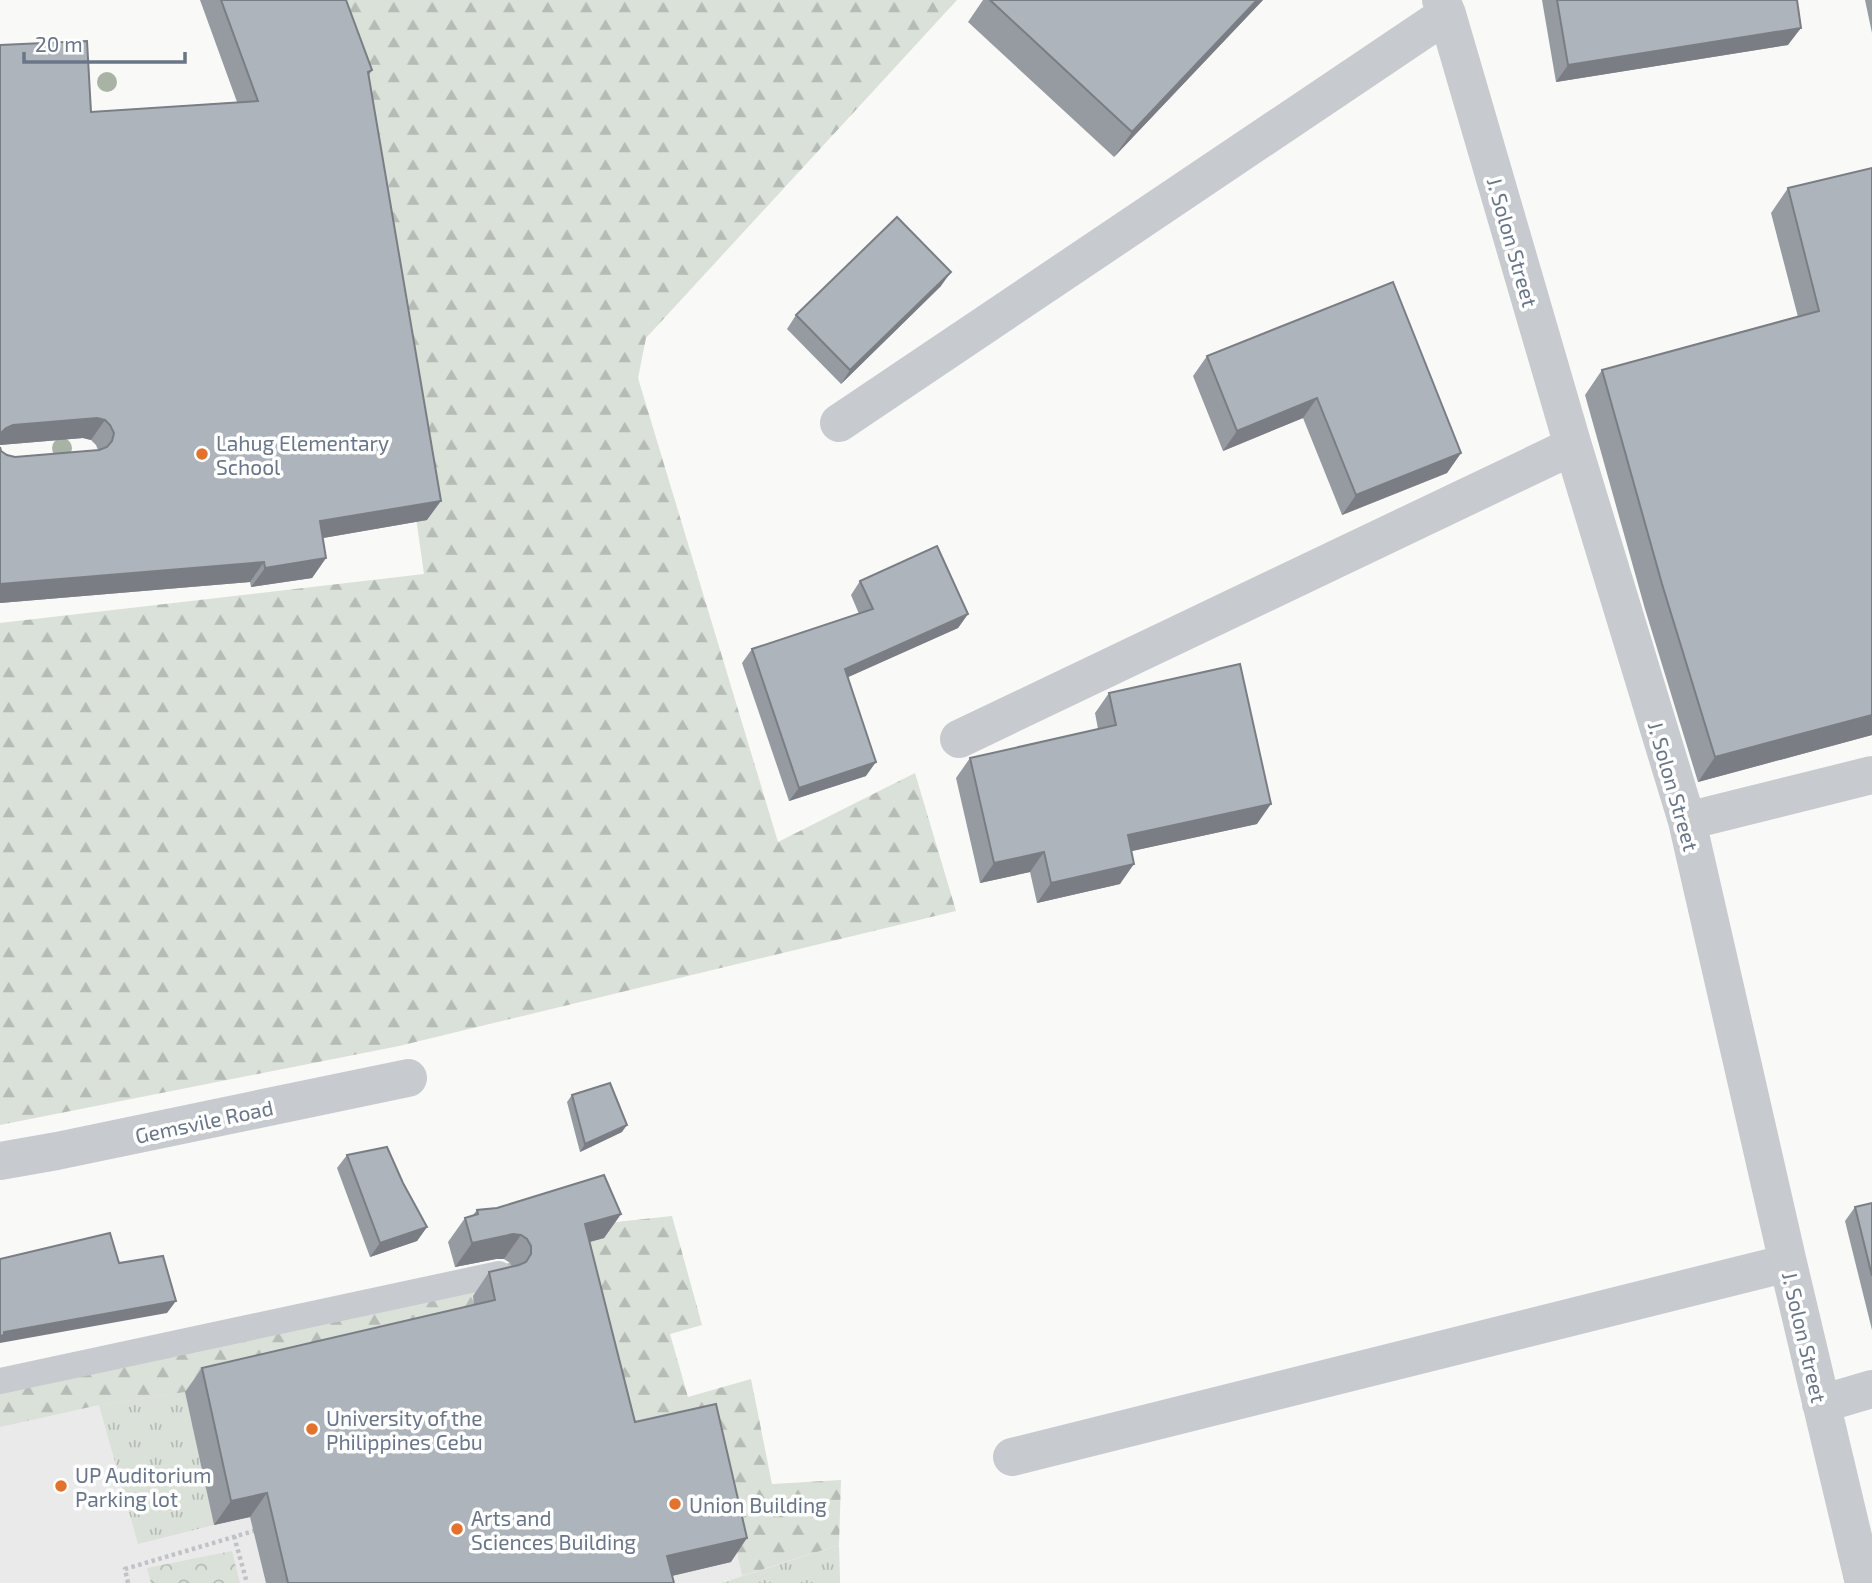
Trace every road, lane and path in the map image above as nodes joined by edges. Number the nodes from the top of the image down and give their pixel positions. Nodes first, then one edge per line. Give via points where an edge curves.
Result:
1 (1444, 7) edge
2 (839, 423) dead end
3 (1573, 446) junction
4 (959, 739) dead end
5 (1872, 775) edge
6 (1687, 821) junction
7 (408, 1078) dead end
8 (0, 1161) edge
9 (1788, 1263) junction
10 (499, 1274) edge
11 (0, 1381) edge
12 (1872, 1389) edge
13 (1821, 1404) junction
14 (1013, 1457) dead end
15 (261, 1529) edge
16 (234, 1536) junction
17 (128, 1583) edge
18 (247, 1583) edge
19 (1864, 1583) edge

1 - 2 street
1 - 3 street, J. Solon Street
3 - 4 street
3 - 6 street, J. Solon Street
5 - 6 street
6 - 9 street, J. Solon Street
7 - 8 street, Gemsvile Road
9 - 13 street, J. Solon Street
9 - 14 street
10 - 11 lane
12 - 13 street
13 - 19 street, J. Solon Street
15 - 16 path
16 - 17 path via 125,1569
16 - 18 path

